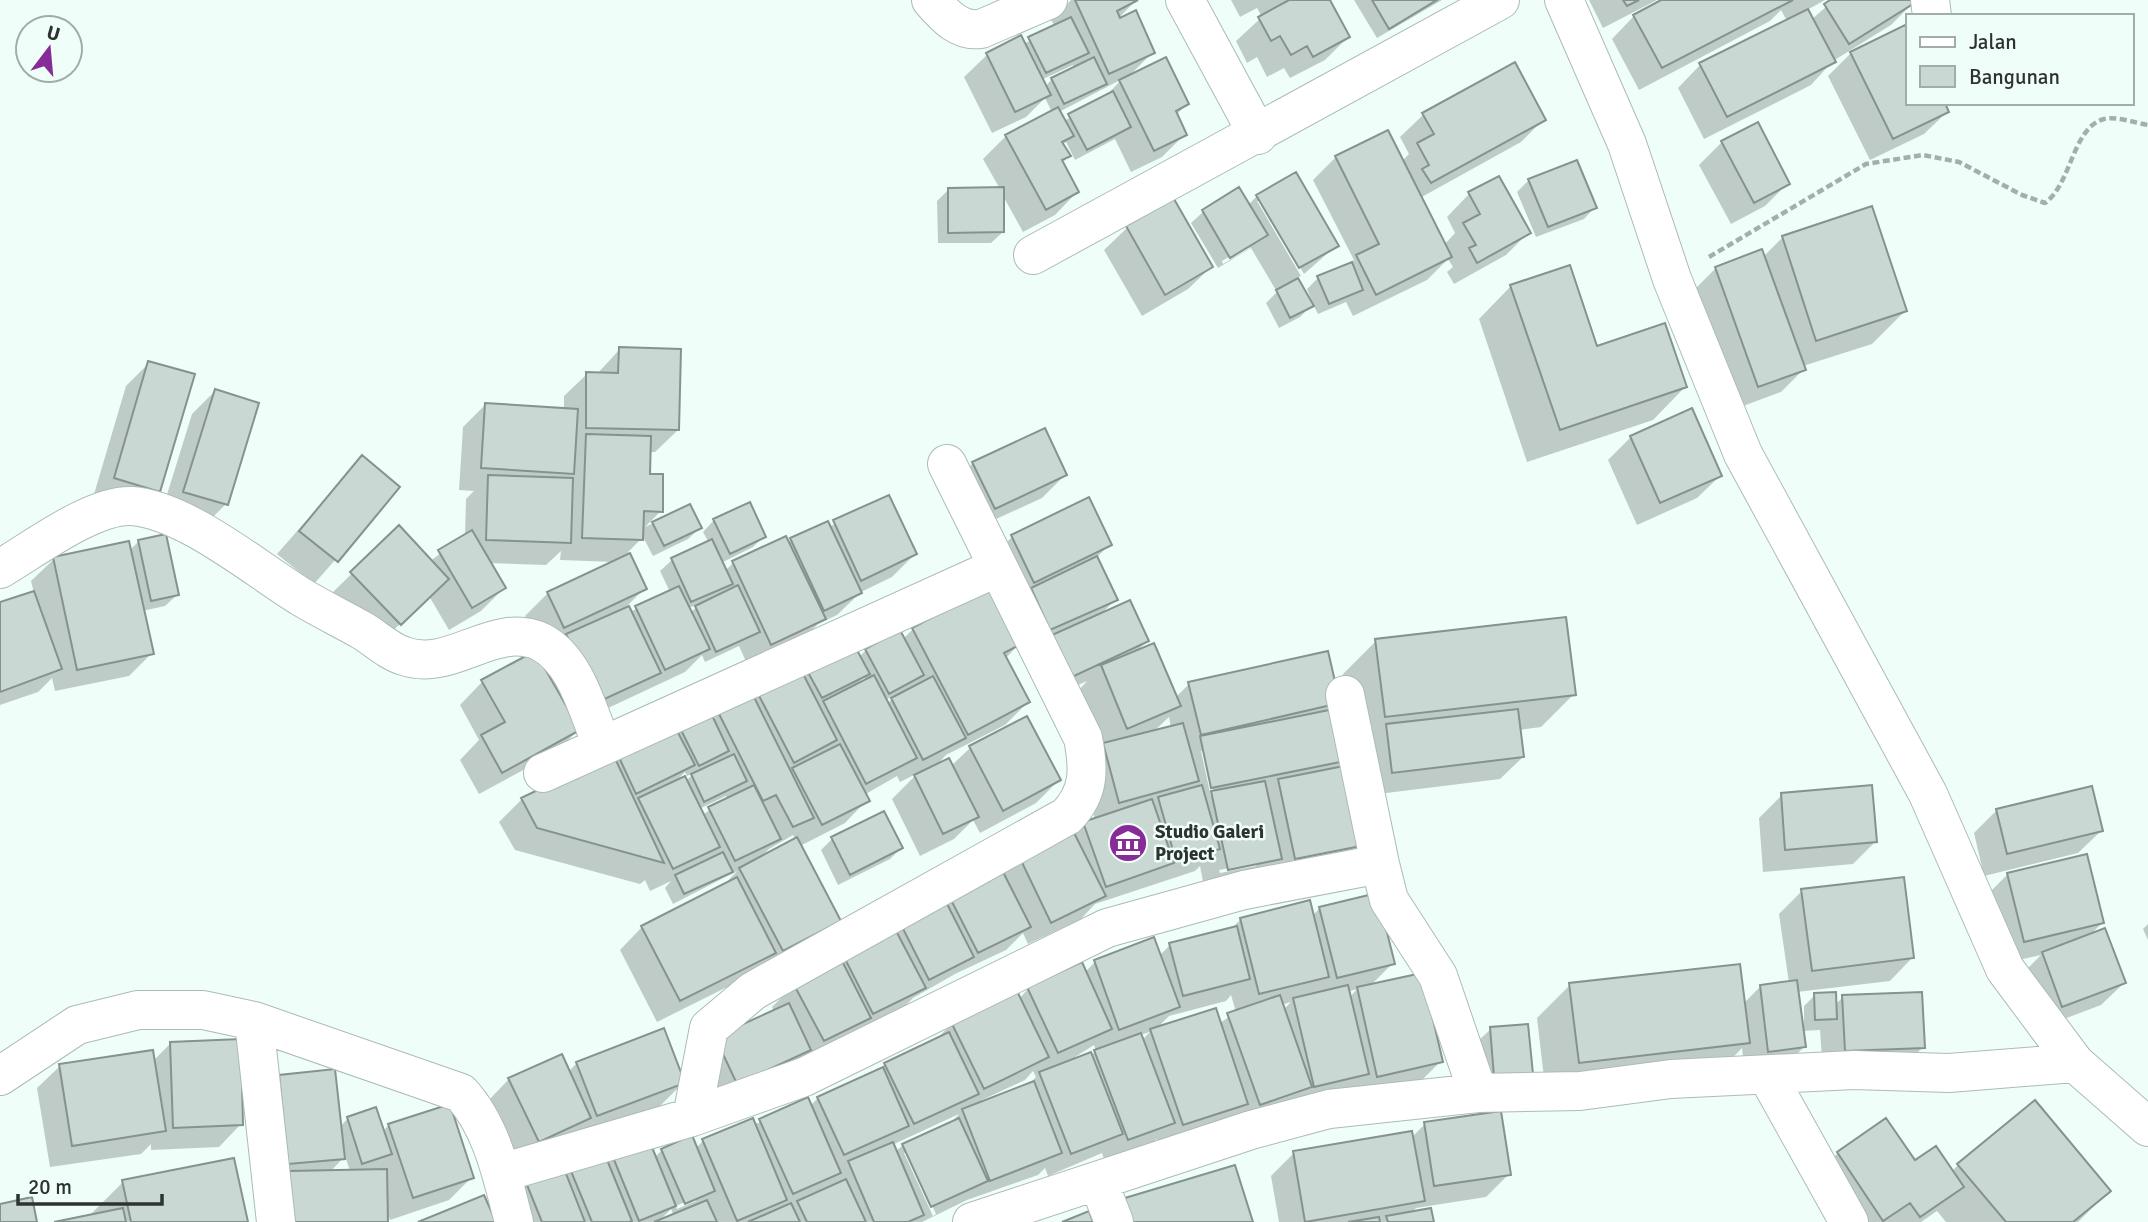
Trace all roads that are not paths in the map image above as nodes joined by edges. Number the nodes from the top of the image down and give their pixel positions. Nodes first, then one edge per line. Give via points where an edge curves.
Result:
1 (931, 0) edge
2 (1048, 0) edge
3 (1185, 0) edge
4 (1500, 0) edge
5 (1564, 0) edge
6 (1258, 135) junction
7 (1033, 256) dead end
8 (947, 464) dead end
9 (996, 568) junction
10 (0, 569) edge
11 (1345, 695) dead end
12 (602, 745) junction
13 (543, 773) dead end
14 (1380, 864) junction
15 (254, 1021) junction
16 (2075, 1063) junction
17 (1767, 1074) junction
18 (0, 1076) edge
19 (1478, 1093) junction
20 (692, 1117) junction
21 (2148, 1127) edge
22 (501, 1173) junction
23 (1098, 1181) junction
24 (276, 1222) edge
25 (513, 1222) edge
26 (972, 1222) edge
27 (1114, 1222) edge
28 (1849, 1222) edge

1 - 2 street via 954,23 969,30
3 - 6 street
4 - 6 street
5 - 16 street via 1627,144 1672,279 1744,454 1928,794 2005,969
6 - 7 street
8 - 9 street
9 - 12 street
9 - 20 street via 1083,738 1087,779 1081,802 1067,816 753,990 727,1010 709,1028
10 - 12 street via 106,509 131,506 162,513 238,554 403,656 432,661 513,634 542,643 575,679
11 - 14 street
12 - 13 street
14 - 19 street via 1389,900 1438,976
14 - 20 street via 1244,890 1107,928 804,1077
15 - 18 street via 203,1010 138,1010 77,1026
15 - 22 street via 461,1093 478,1111
15 - 24 street
16 - 17 street via 1949,1073 1854,1070
16 - 21 street
17 - 19 street via 1671,1079 1580,1091
17 - 28 street
19 - 23 street via 1329,1109
20 - 22 street
22 - 25 street
23 - 26 street
23 - 27 street

